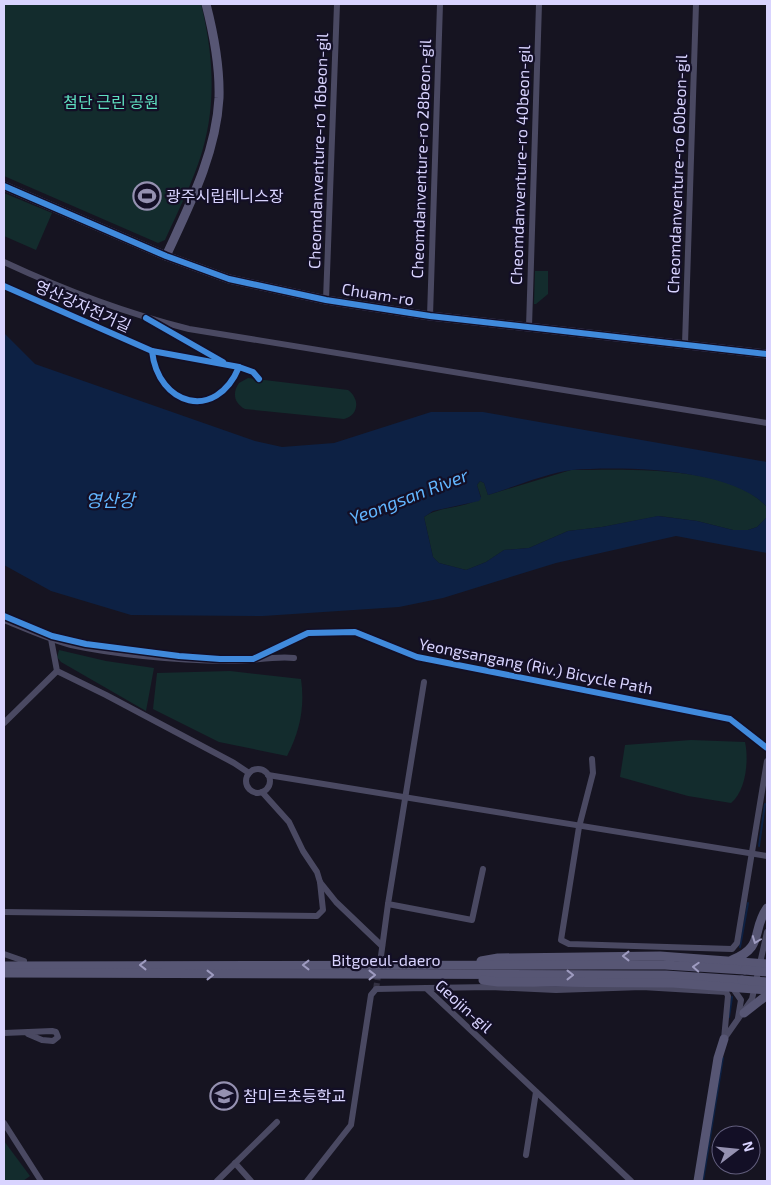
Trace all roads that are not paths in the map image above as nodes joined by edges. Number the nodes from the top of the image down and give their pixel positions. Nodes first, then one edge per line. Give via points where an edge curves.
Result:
1 (206, 4) edge
2 (212, 4) edge
3 (337, 4) edge
4 (440, 4) edge
5 (539, 4) edge
6 (696, 4) edge
7 (4, 186) edge
8 (166, 256) junction
9 (4, 262) edge
10 (326, 300) junction
11 (430, 316) junction
12 (529, 327) junction
13 (685, 344) junction
14 (767, 354) edge
15 (767, 423) edge
16 (4, 620) edge
17 (51, 639) junction
18 (294, 658) dead end
19 (57, 671) junction
20 (424, 682) dead end
21 (4, 723) edge
22 (592, 759) dead end
23 (767, 761) edge
24 (248, 773) junction
25 (268, 775) junction
26 (262, 792) junction
27 (405, 798) junction
28 (579, 827) junction
29 (751, 854) junction
30 (767, 856) edge
31 (483, 869) dead end
32 (320, 882) junction
33 (388, 904) junction
34 (767, 908) edge
35 (4, 912) edge
36 (767, 932) edge
37 (382, 946) junction
38 (4, 954) edge
39 (381, 956) dead end
40 (4, 960) edge
41 (731, 960) junction
42 (24, 961) junction
43 (96, 965) junction
44 (455, 965) junction
45 (4, 966) edge
46 (764, 968) edge
47 (4, 973) edge
48 (96, 975) junction
49 (455, 975) junction
50 (4, 979) edge
51 (767, 982) edge
52 (731, 986) junction
53 (426, 988) junction
54 (755, 988) junction
55 (766, 995) edge
56 (744, 1013) junction
57 (734, 1025) junction
58 (4, 1033) edge
59 (28, 1034) dead end
60 (724, 1039) junction
61 (536, 1092) junction
62 (278, 1122) dead end
63 (4, 1123) edge
64 (526, 1155) dead end
65 (235, 1163) junction
66 (41, 1181) edge
67 (217, 1181) edge
68 (252, 1181) edge
69 (306, 1181) edge
70 (631, 1181) edge
71 (698, 1181) edge

1 - 2 main road
1 - 8 main road via 215,39 218,70 219,98 214,132 199,180
3 - 10 street, Cheomdanventure-ro 16beon-gil
4 - 11 street, Cheomdanventure-ro 28beon-gil
5 - 12 street, Cheomdanventure-ro 40beon-gil
6 - 13 street, Cheomdanventure-ro 60beon-gil
7 - 8 main road, Chuam-ro
8 - 10 main road, Chuam-ro via 229,279
9 - 15 street via 60,288 146,318 189,329
10 - 11 main road, Chuam-ro
11 - 12 main road, Chuam-ro
12 - 13 main road, Chuam-ro
13 - 14 main road, Chuam-ro
16 - 17 street
17 - 18 street via 113,652 182,659
17 - 19 street
19 - 21 street
19 - 24 street
20 - 27 street
22 - 28 street via 593,773
23 - 29 street
24 - 25 street via 259,769
24 - 26 street via 248,788
25 - 26 street via 268,786
25 - 27 street
26 - 32 street via 289,822
27 - 28 street
27 - 33 street
28 - 29 street
28 - 29 street via 560,940 569,944 732,949 737,943
29 - 30 street
31 - 33 street via 472,920
32 - 35 street via 323,910 317,916
32 - 37 street
33 - 37 street
34 -> 41 main road via 752,948
36 - 46 street
37 - 39 street
38 - 42 street
40 - 42 main road
41 -> 44 main road via 660,956 525,957
41 - 46 main road
42 - 43 main road
44 -> 43 main road, Bitgoeul-daero
43 - 45 main road, Bitgoeul-daero
46 -> 44 main road, Bitgoeul-daero, bridge
46 - 54 street
47 - 48 main road, Bitgoeul-daero
48 -> 49 main road, Bitgoeul-daero
48 - 50 main road
49 -> 51 main road, Bitgoeul-daero, bridge via 666,975
49 - 52 main road via 498,982
52 - 54 main road
52 - 57 street via 741,1000
53 - 60 street via 556,990 642,987 726,992
53 - 61 street, Geojin-gil
53 - 69 street, Geojin-gil via 376,988 371,995 351,1125
54 - 55 main road
54 - 56 street
55 - 56 main road
56 - 57 street
57 - 60 street
58 - 59 street
60 - 71 main road
61 - 64 street
61 - 70 street, Geojin-gil
62 - 65 street
63 - 66 street
65 - 67 street
65 - 68 street

